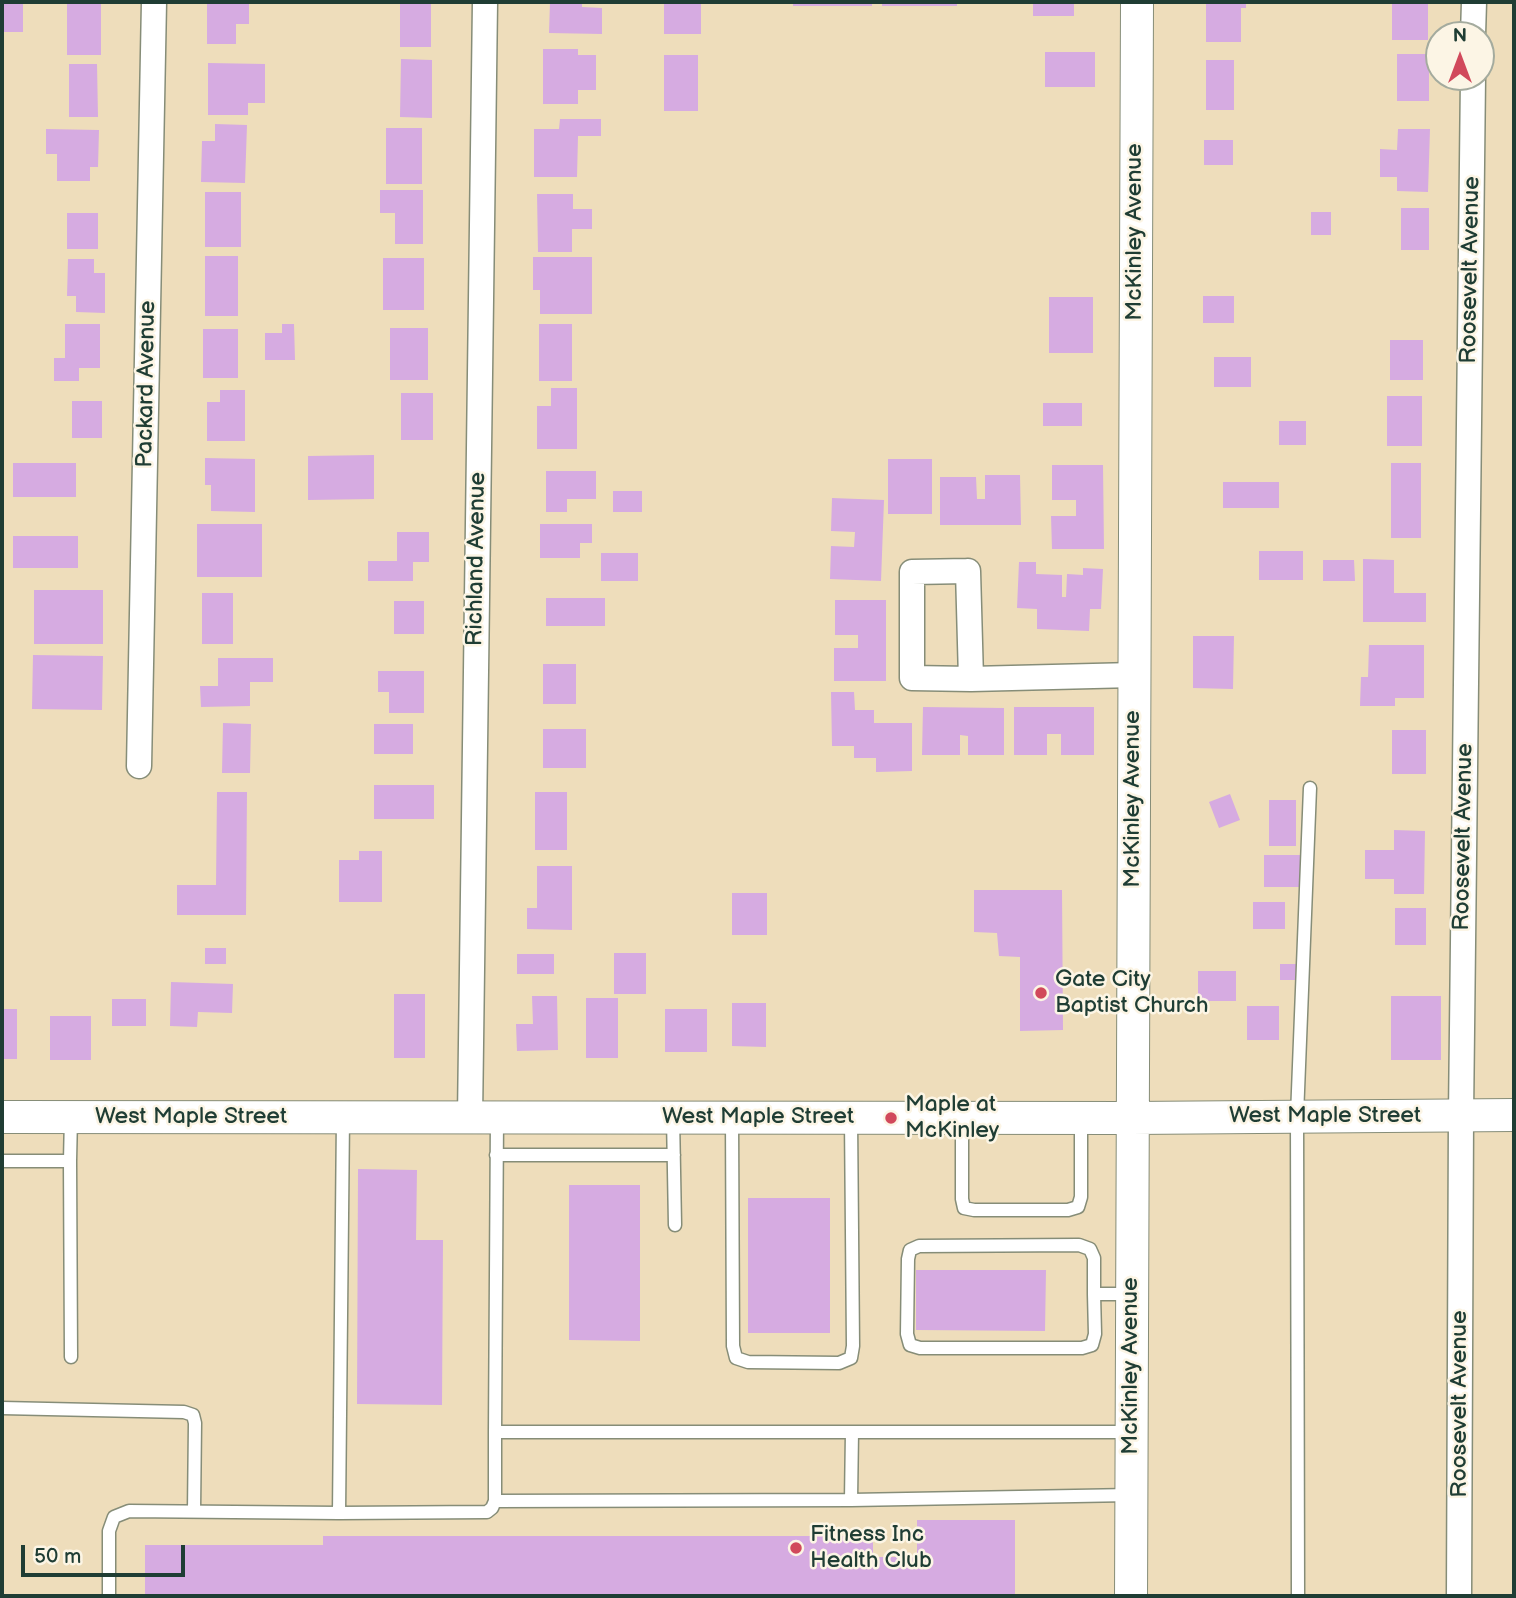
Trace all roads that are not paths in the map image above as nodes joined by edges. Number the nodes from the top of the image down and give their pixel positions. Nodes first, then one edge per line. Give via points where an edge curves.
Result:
1 (154, 2) edge
2 (485, 2) edge
3 (1137, 2) edge
4 (1474, 2) edge
5 (1473, 21) edge
6 (1473, 91) edge
7 (1134, 675) junction
8 (971, 678) junction
9 (139, 766) dead end
10 (1310, 788) dead end
11 (1461, 1115) junction
12 (1514, 1115) edge
13 (1297, 1116) junction
14 (2, 1117) edge
15 (71, 1117) junction
16 (343, 1117) junction
17 (483, 1117) junction
18 (673, 1117) junction
19 (732, 1117) junction
20 (850, 1117) junction
21 (962, 1117) junction
22 (1081, 1118) junction
23 (1132, 1118) junction
24 (496, 1155) junction
25 (674, 1155) junction
26 (2, 1161) edge
27 (70, 1161) junction
28 (675, 1225) dead end
29 (1094, 1294) junction
30 (1132, 1294) junction
31 (71, 1357) dead end
32 (2, 1408) edge
33 (495, 1432) junction
34 (852, 1432) junction
35 (1131, 1432) junction
36 (1131, 1495) junction
37 (851, 1500) junction
38 (495, 1501) junction
39 (194, 1511) junction
40 (339, 1513) junction
41 (109, 1596) edge
42 (1131, 1596) edge
43 (1298, 1596) edge
44 (1459, 1596) edge

1 - 9 street, Packard Avenue
2 - 17 street, Richland Avenue
3 - 7 street, McKinley Avenue
4 - 5 street
6 - 11 street, Roosevelt Avenue
7 - 8 street
7 - 23 street, McKinley Avenue
8 - 8 street via 912,678 912,572 968,571
10 - 13 lane
11 - 12 street, West Maple Street
11 - 13 street, West Maple Street
11 - 44 street, Roosevelt Avenue
13 - 23 street, West Maple Street
13 - 43 lane
14 - 15 street, West Maple Street
15 - 16 street, West Maple Street
15 - 27 lane
16 - 17 street, West Maple Street
16 - 40 lane
17 - 18 street, West Maple Street
17 - 24 lane
18 - 19 street, West Maple Street
18 - 25 lane
19 - 20 street, West Maple Street
19 - 20 lane via 736,1358 839,1363 851,1358 853,1346
20 - 21 street, West Maple Street
21 - 22 street, West Maple Street
21 - 22 lane via 962,1199 964,1208 974,1210 1078,1207
22 - 23 street, West Maple Street
23 - 30 street, McKinley Avenue
24 - 25 lane
24 - 33 lane
25 - 28 lane
26 - 27 lane
27 - 31 lane
29 - 29 lane via 1094,1258 1090,1249 1079,1245 919,1246 910,1250 908,1259 907,1334 910,1345 920,1348 1082,1348 1092,1345 1095,1334
29 - 30 lane
30 - 35 street, McKinley Avenue
32 - 39 lane via 193,1415
33 - 34 lane
33 - 38 lane
34 - 35 lane
34 - 37 lane
35 - 36 street, McKinley Avenue
36 - 37 lane
36 - 42 street, McKinley Avenue
37 - 38 lane
38 - 40 lane via 486,1513
39 - 40 lane
39 - 41 lane via 129,1511 114,1517 109,1531

